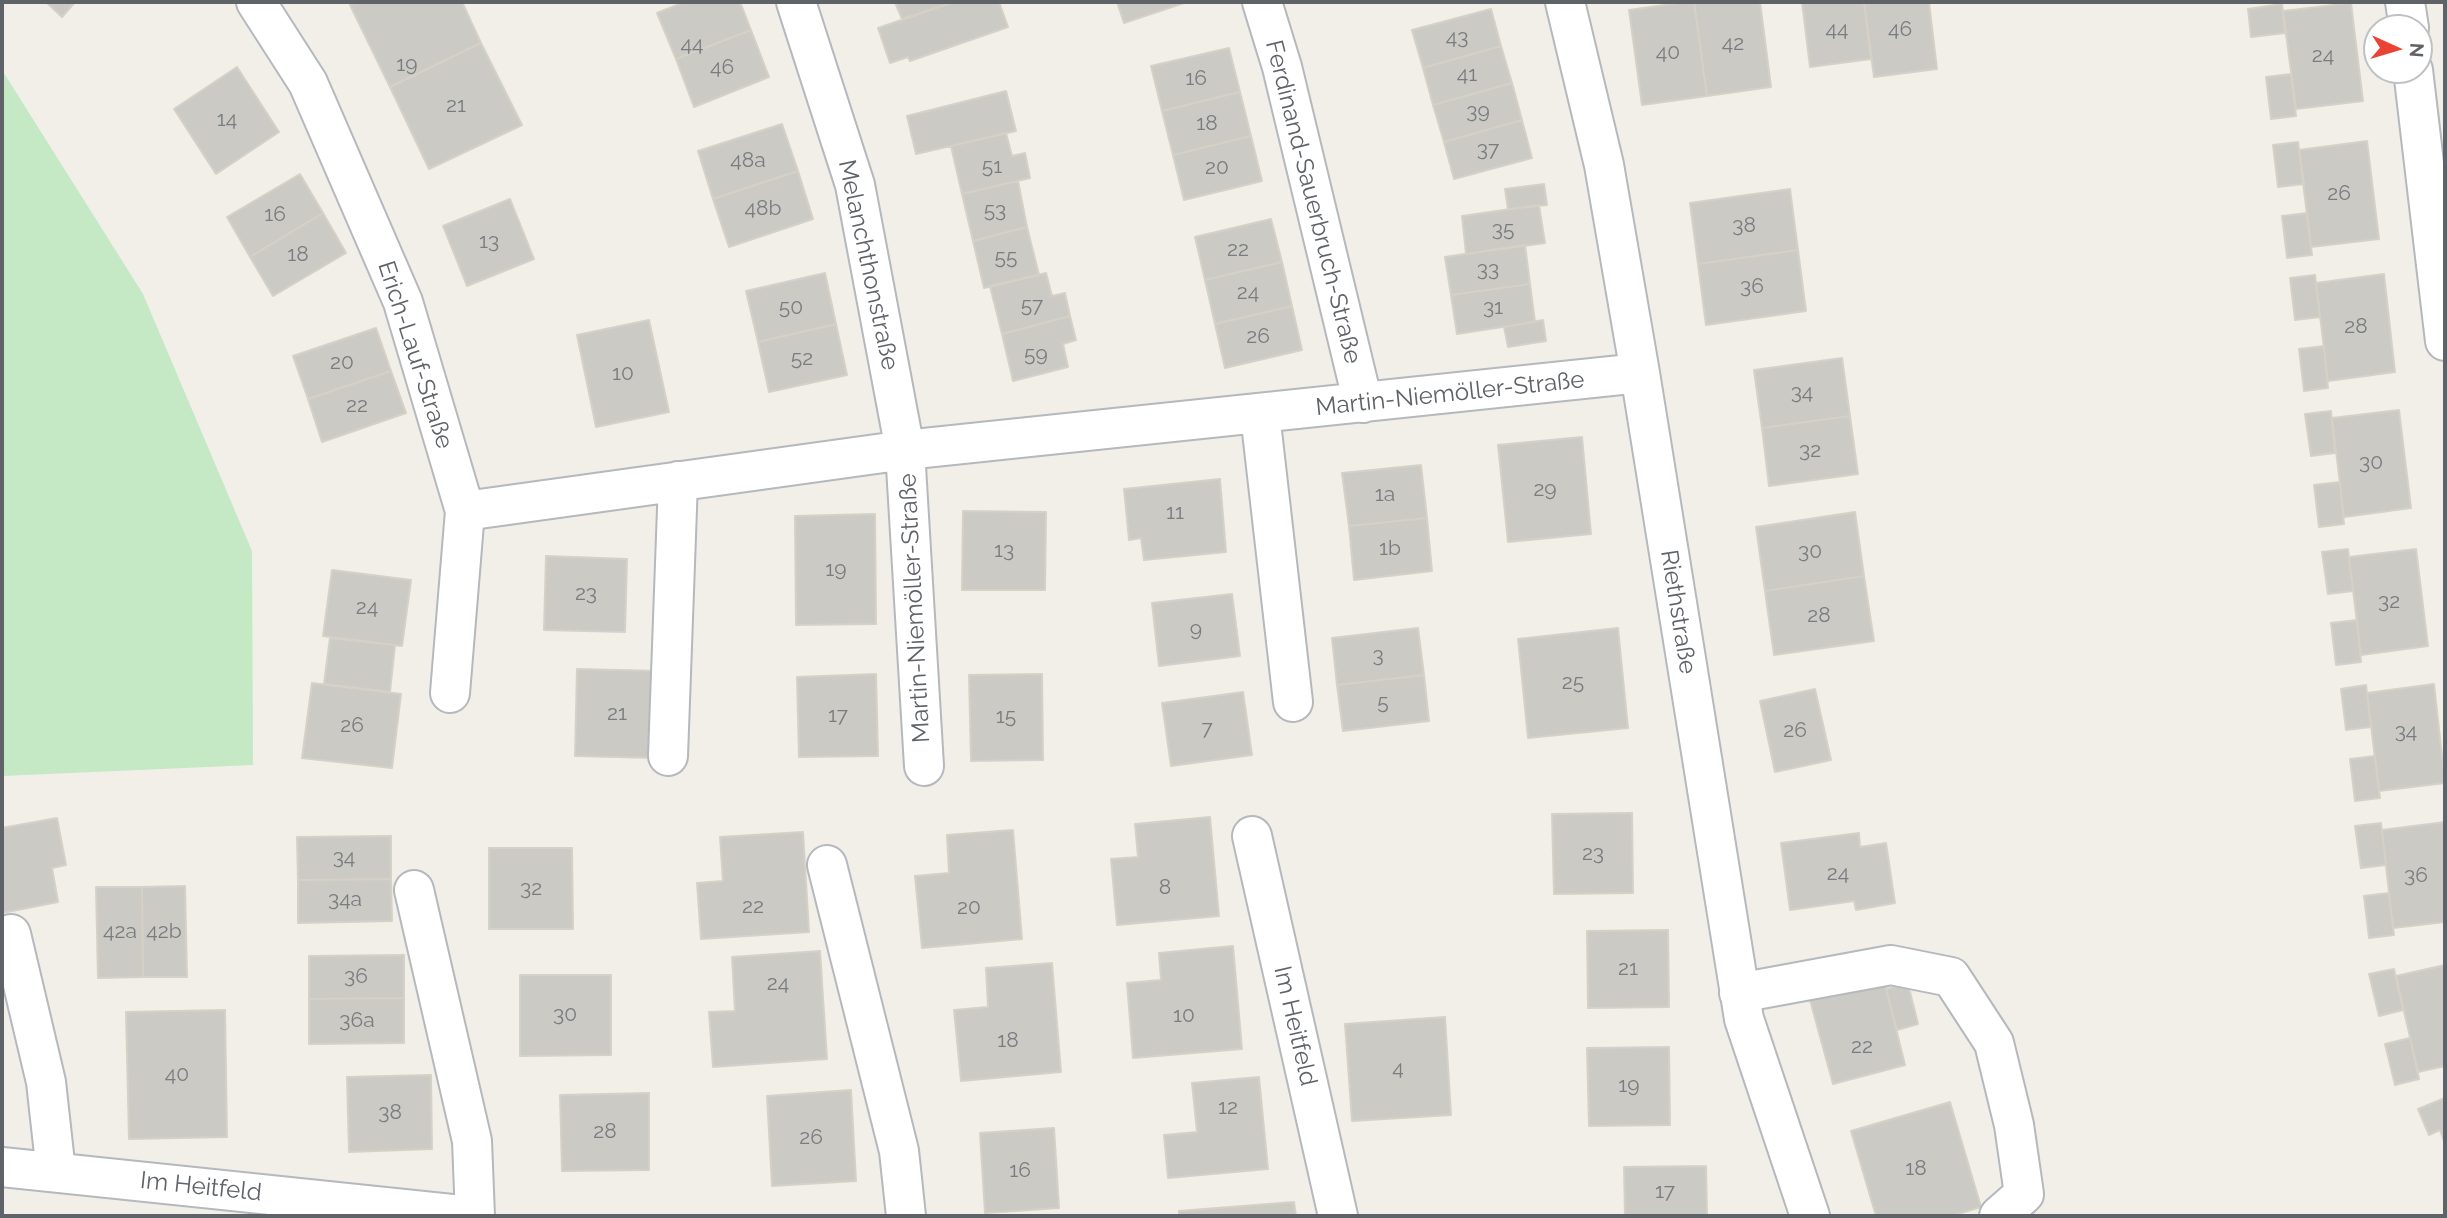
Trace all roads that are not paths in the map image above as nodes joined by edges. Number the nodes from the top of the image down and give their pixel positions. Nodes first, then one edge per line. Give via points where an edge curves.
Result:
1 (258, 2) edge
2 (796, 2) edge
3 (1262, 2) edge
4 (1564, 2) edge
5 (2415, 84) edge
6 (2445, 341) edge
7 (1640, 373) junction
8 (1363, 403) junction
9 (1260, 414) junction
10 (905, 450) junction
11 (678, 481) junction
12 (465, 512) junction
13 (450, 693) dead end
14 (1293, 702) dead end
15 (668, 756) dead end
16 (924, 766) dead end
17 (1252, 836) dead end
18 (827, 865) dead end
19 (414, 890) dead end
20 (11, 933) dead end
21 (1739, 993) junction
22 (2, 1167) edge
23 (56, 1172) junction
24 (473, 1216) edge
25 (906, 1216) edge
26 (1338, 1216) edge
27 (1810, 1216) edge
28 (1998, 1216) edge

1 - 12 street, Erich-Lauf-Straße via 308,82 402,302
2 - 10 street, Melanchthonstraße via 855,185
3 - 8 street, Ferdinand-Sauerbruch-Straße via 1282,66
4 - 7 street, Riethstraße via 1604,166
5 - 6 street
7 - 8 street, Martin-Niemöller-Straße
7 - 21 street, Riethstraße
8 - 9 street, Martin-Niemöller-Straße
9 - 10 street, Martin-Niemöller-Straße
9 - 14 street
10 - 11 street, Martin-Niemöller-Straße
10 - 16 street, Martin-Niemöller-Straße
11 - 12 street, Martin-Niemöller-Straße
11 - 15 street
12 - 13 street, Erich-Lauf-Straße
17 - 26 street, Im Heitfeld
18 - 25 street via 899,1151
19 - 24 street, Im Heitfeld via 472,1141
20 - 23 street via 46,1082
21 - 27 street, Riethstraße
21 - 28 street via 1891,965 1951,978 1994,1043 2014,1125 2024,1194
22 - 23 street, Im Heitfeld
23 - 24 street, Im Heitfeld

